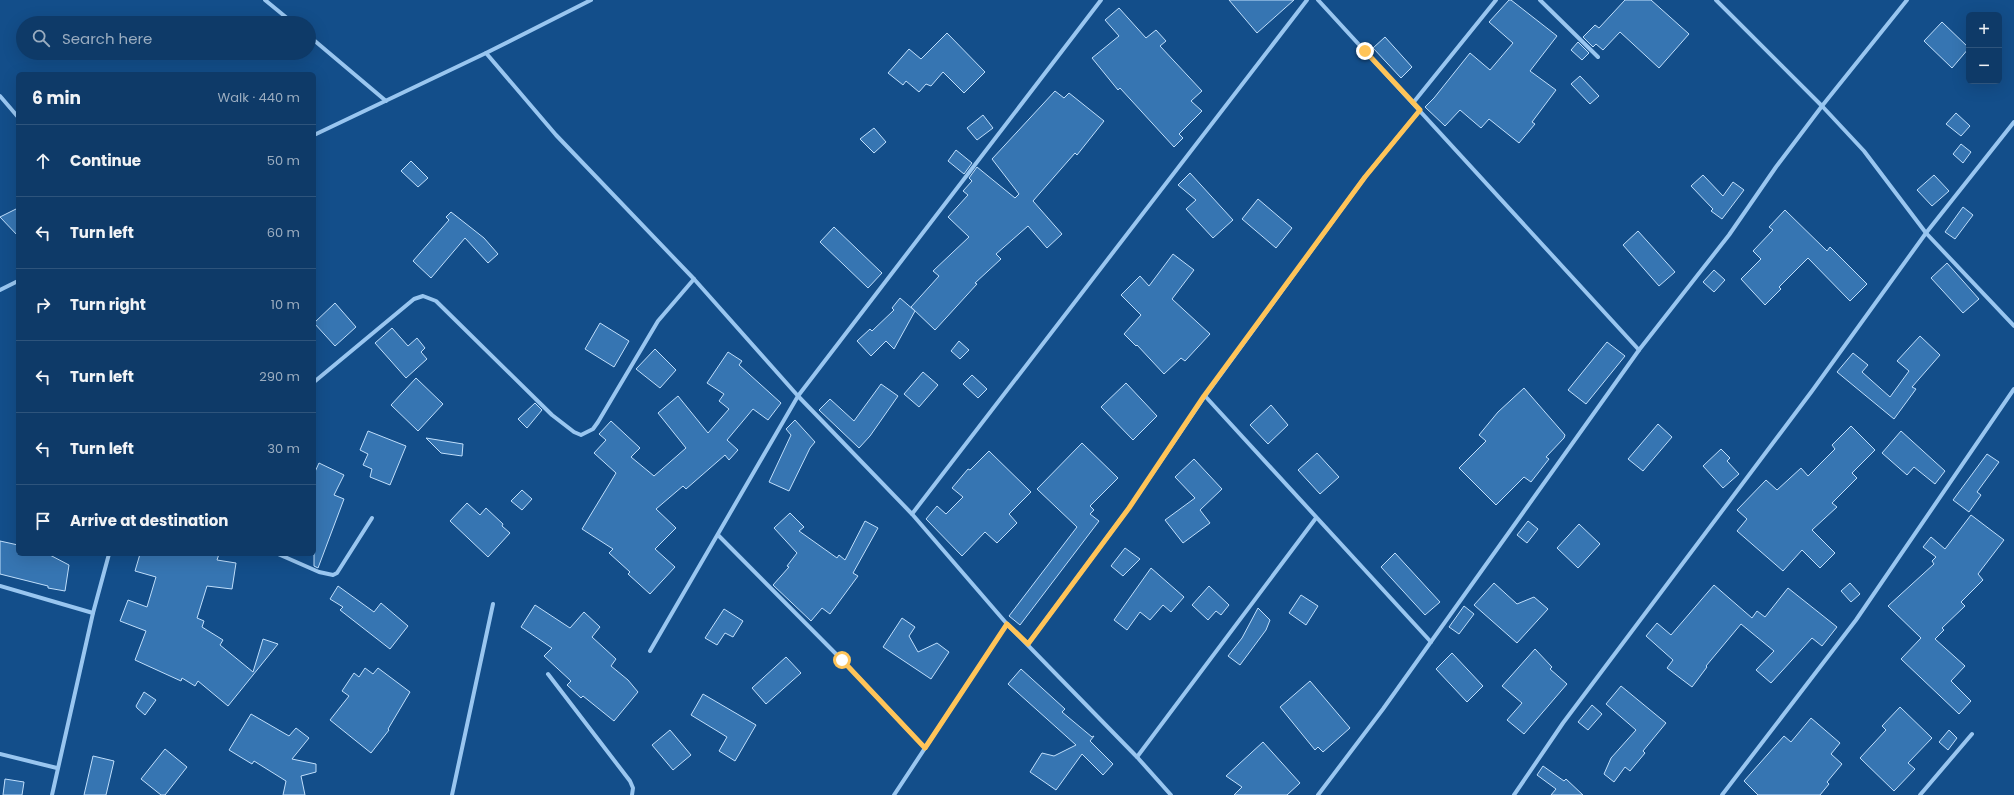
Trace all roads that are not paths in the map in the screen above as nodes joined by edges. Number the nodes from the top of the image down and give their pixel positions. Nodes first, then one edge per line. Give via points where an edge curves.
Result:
1 (265, 0) edge
2 (591, 0) edge
3 (1101, 0) edge
4 (1307, 0) edge
5 (1318, 0) edge
6 (1496, 0) edge
7 (1540, 0) edge
8 (1716, 0) edge
9 (1907, 0) edge
10 (284, 16) edge
11 (316, 42) edge
12 (486, 53) junction
13 (1598, 57) dead end
14 (0, 96) edge
15 (386, 100) junction
16 (1413, 102) junction
17 (1822, 106) junction
18 (1420, 110) junction
19 (16, 115) edge
20 (2014, 122) edge
21 (316, 134) edge
22 (1926, 232) junction
23 (694, 279) junction
24 (16, 282) edge
25 (0, 290) edge
26 (2014, 326) edge
27 (1639, 350) junction
28 (316, 380) edge
29 (2014, 389) edge
30 (798, 396) junction
31 (1204, 396) junction
32 (912, 514) junction
33 (372, 518) dead end
34 (1316, 518) junction
35 (718, 535) junction
36 (108, 556) edge
37 (283, 556) edge
38 (0, 586) edge
39 (493, 604) dead end
40 (93, 613) junction
41 (1007, 624) junction
42 (1431, 642) junction
43 (1028, 644) junction
44 (650, 651) dead end
45 (548, 674) dead end
46 (1972, 734) dead end
47 (925, 748) junction
48 (0, 754) edge
49 (1137, 757) junction
50 (58, 768) junction
51 (52, 795) edge
52 (452, 795) edge
53 (632, 795) edge
54 (894, 795) edge
55 (1171, 795) edge
56 (1318, 795) edge
57 (1514, 795) edge
58 (1722, 795) edge
59 (1920, 795) edge

1 - 10 street
2 - 12 street
3 - 30 street
4 - 32 street
5 - 16 street
6 - 16 street
7 - 13 street
8 - 17 street
9 - 17 street
11 - 15 street
12 - 15 street
12 - 23 street via 556,135
14 - 19 street
15 - 21 street
16 - 18 street
17 - 22 street via 1864,150
17 - 27 street via 1729,235
18 - 27 street
18 - 31 street via 1365,177
20 - 22 street
22 - 26 street
22 - 57 street via 1812,391 1563,723
23 - 28 street via 658,321 593,429 582,435 552,415 436,301 423,296 414,299
23 - 30 street
24 - 25 street
27 - 42 street
29 - 58 street via 1856,620
30 - 32 street
30 - 35 street
31 - 34 street
31 - 43 street via 1129,508
32 - 41 street
33 - 37 street via 337,573 333,575 319,572
34 - 42 street
34 - 49 street
35 - 44 street
35 - 47 street
36 - 40 street
38 - 40 street
39 - 52 street
40 - 50 street
41 - 43 street
41 - 47 street
42 - 56 street
43 - 49 street
45 - 53 street via 630,782 633,788
46 - 59 street
47 - 54 street
48 - 50 street
49 - 55 street
50 - 51 street

